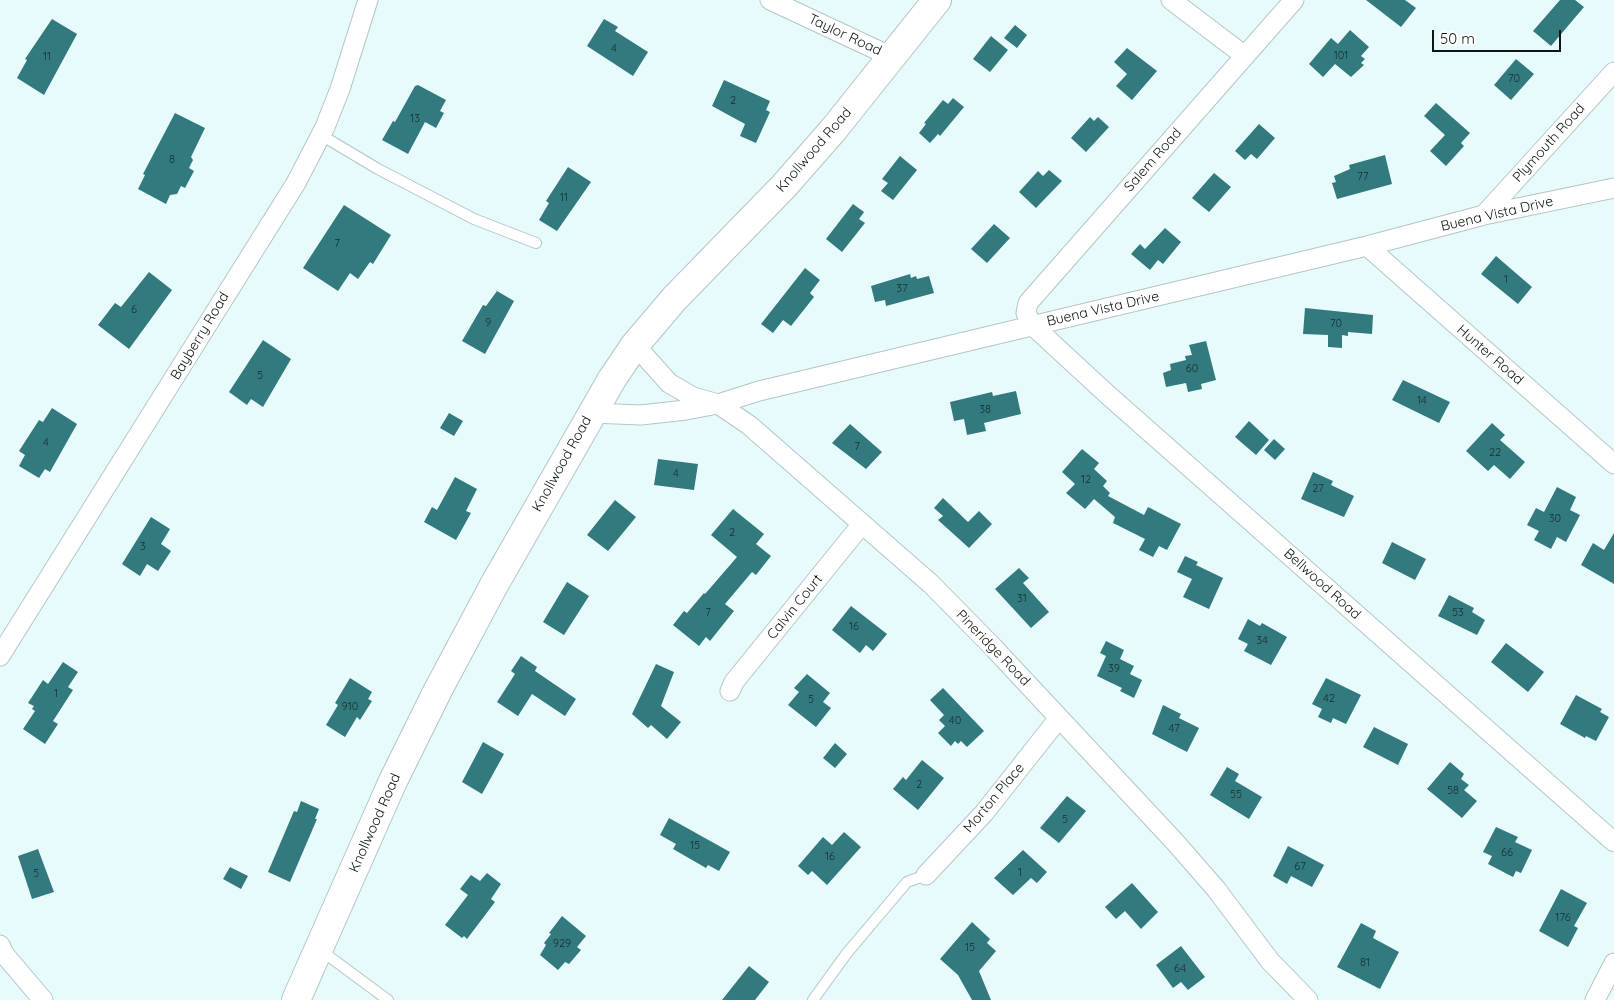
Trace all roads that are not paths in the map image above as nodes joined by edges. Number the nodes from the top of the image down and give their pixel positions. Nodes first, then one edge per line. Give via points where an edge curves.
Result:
1 (368, 0) edge
2 (770, 0) edge
3 (937, 0) edge
4 (1171, 0) edge
5 (1294, 0) edge
6 (1245, 56) junction
7 (892, 57) junction
8 (1614, 72) edge
9 (321, 135) junction
10 (1614, 188) edge
11 (1484, 215) junction
12 (536, 243) dead end
13 (1367, 246) junction
14 (1032, 326) junction
15 (635, 345) junction
16 (718, 404) junction
17 (591, 413) junction
18 (1614, 464) edge
19 (862, 524) junction
20 (0, 656) edge
21 (730, 691) dead end
22 (1059, 718) junction
23 (1614, 842) edge
24 (926, 875) joint
25 (0, 945) edge
26 (319, 949) junction
27 (1614, 963) edge
28 (43, 1000) edge
29 (296, 1000) edge
30 (388, 1000) edge
31 (813, 1000) edge
32 (1308, 1000) edge
33 (1595, 1000) edge

1 - 9 street, Bayberry Road
2 - 7 street, Taylor Road
3 - 7 main road, Knollwood Road
4 - 6 street
5 - 6 street, Salem Road
6 - 14 street, Salem Road via 1028,303 1026,314
7 - 15 main road, Knollwood Road via 803,164 675,298
8 - 11 street, Plymouth Road
9 - 12 lane via 474,219
9 - 20 street, Bayberry Road via 296,183
10 - 11 street, Buena Vista Drive
11 - 13 street, Buena Vista Drive
13 - 14 street, Buena Vista Drive
13 - 18 street, Hunter Road
14 - 16 street, Buena Vista Drive via 759,391
14 - 23 street, Bellwood Road
15 - 16 street, Pineridge Road via 669,383 693,397
15 - 17 main road, Knollwood Road
16 - 17 street, Buena Vista Drive via 641,415
16 - 19 street, Pineridge Road via 749,424
17 - 26 main road, Knollwood Road via 438,690 393,781
19 - 21 street, Calvin Court
19 - 22 street, Pineridge Road via 931,584
22 - 24 street, Morton Place via 984,813
22 - 32 street, Pineridge Road via 1175,842 1216,889 1270,961
24 - 31 lane via 907,882 846,953
25 - 28 street
26 - 29 main road, Knollwood Road
26 - 30 lane
27 - 33 street

